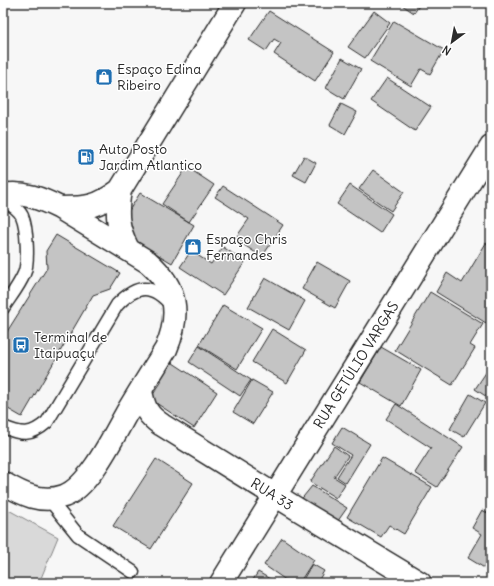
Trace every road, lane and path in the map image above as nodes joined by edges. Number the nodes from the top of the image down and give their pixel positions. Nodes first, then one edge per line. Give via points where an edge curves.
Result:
1 (235, 3) edge
2 (491, 147) edge
3 (120, 190) junction
4 (3, 195) edge
5 (3, 200) edge
6 (60, 208) junction
7 (128, 249) junction
8 (3, 308) edge
9 (175, 310) junction
10 (141, 390) junction
11 (3, 427) edge
12 (3, 483) edge
13 (275, 496) junction
14 (48, 498) junction
15 (133, 572) dead end
16 (221, 583) edge
17 (420, 583) edge

1 - 3 street
2 - 13 street, RUA GETÚLIO VARGAS
3 - 6 street via 93,206
3 - 7 street via 118,222 121,236
4 - 6 street via 34,197
5 - 8 lane via 22,215 28,262 24,274
6 - 7 street
7 - 9 street via 148,262 164,278 170,287
9 - 10 street via 172,335
9 - 11 lane via 162,297 148,290 138,289 130,294 117,305 47,422 29,434
10 - 13 street, RUA 33 via 146,411 153,419
10 - 14 street via 88,476 70,493
12 - 14 street via 26,496
13 - 16 street, RUA GETÚLIO VARGAS
13 - 17 street, RUA 33
14 - 15 lane via 78,535

